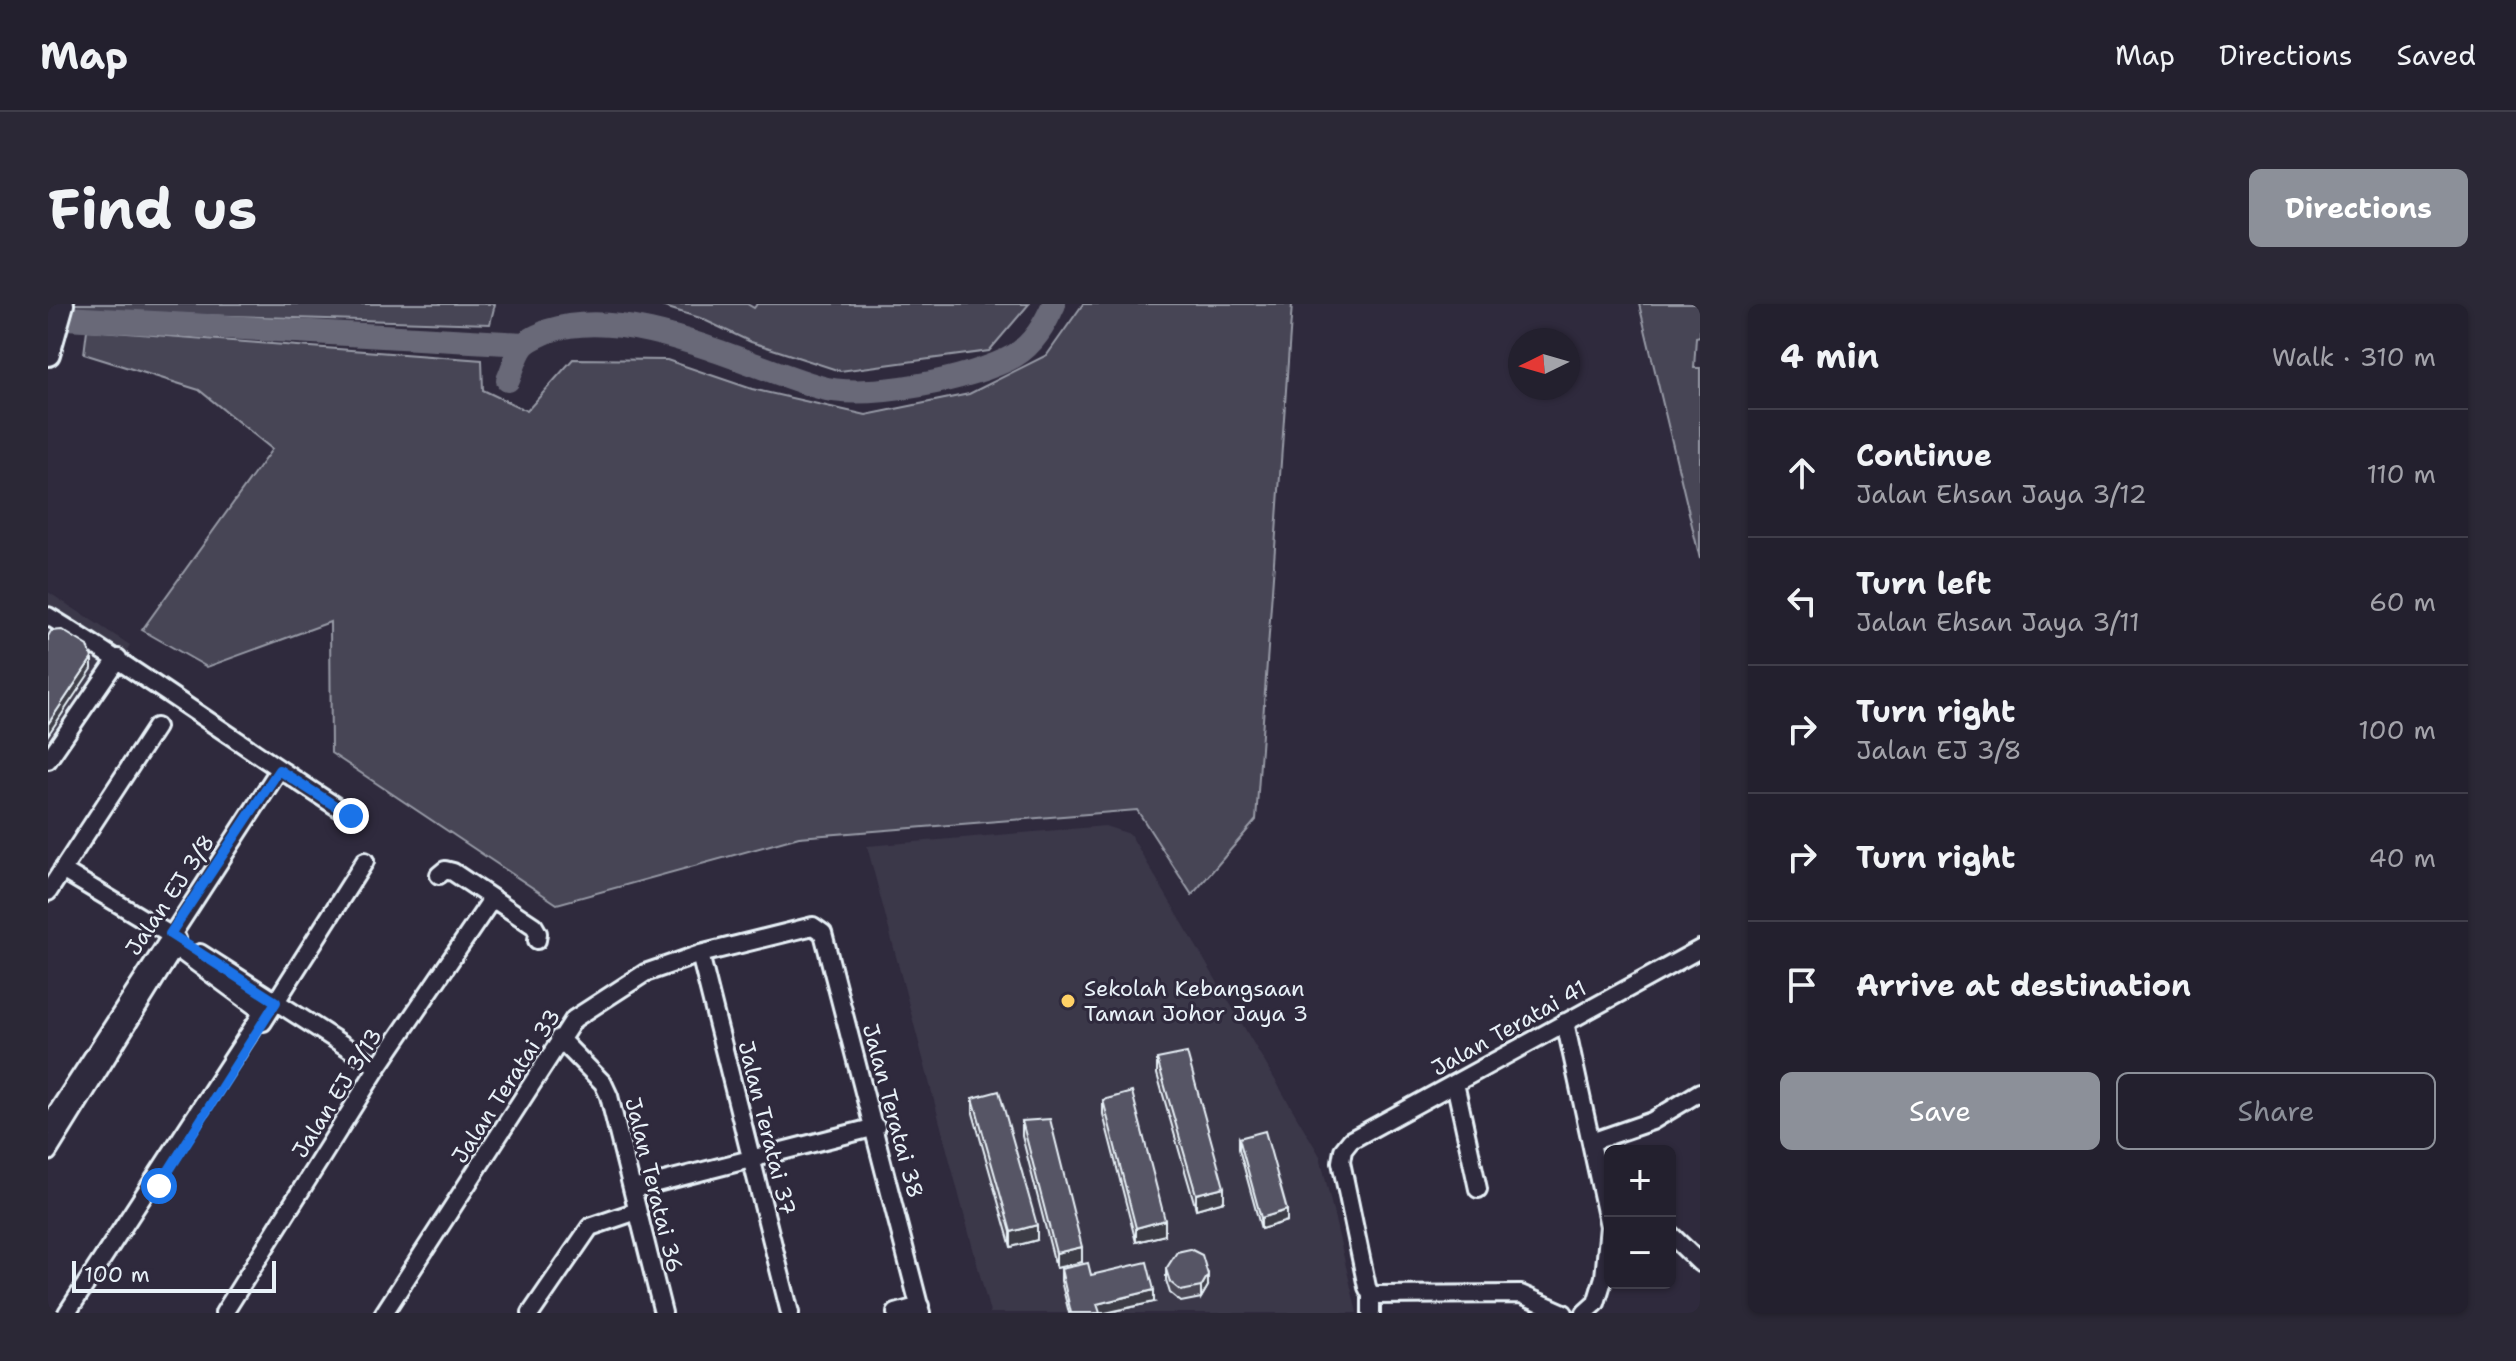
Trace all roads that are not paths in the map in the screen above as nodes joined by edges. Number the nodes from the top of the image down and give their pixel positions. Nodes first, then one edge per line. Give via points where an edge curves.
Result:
1 (62, 304) edge
2 (48, 354) edge
3 (48, 616) edge
4 (118, 658) junction
5 (156, 727) dead end
6 (48, 760) edge
7 (279, 770) junction
8 (351, 816) dead end
9 (365, 861) dead end
10 (62, 870) junction
11 (439, 875) dead end
12 (48, 892) edge
13 (492, 899) junction
14 (813, 926) joint
15 (170, 934) junction
16 (537, 940) dead end
17 (1700, 949) edge
18 (700, 954) junction
19 (276, 1002) junction
20 (1565, 1022) junction
21 (559, 1038) junction
22 (378, 1067) junction
23 (1455, 1083) junction
24 (1700, 1092) edge
25 (48, 1126) edge
26 (876, 1127) junction
27 (1591, 1142) junction
28 (48, 1152) edge
29 (752, 1159) junction
30 (633, 1189) junction
31 (1478, 1189) dead end
32 (637, 1211) junction
33 (1608, 1217) edge
34 (1676, 1240) edge
35 (1700, 1263) edge
36 (1604, 1277) edge
37 (1371, 1295) junction
38 (920, 1310) edge
39 (67, 1313) edge
40 (76, 1313) edge
41 (224, 1313) edge
42 (384, 1313) edge
43 (531, 1313) edge
44 (663, 1313) edge
45 (790, 1313) edge
46 (896, 1313) edge
47 (1371, 1313) edge
48 (1564, 1313) edge
49 (1585, 1313) edge

1 - 2 main road
3 - 4 street
4 - 6 street
4 - 7 street
5 - 10 street
7 - 8 street
7 - 15 street, Jalan EJ 3/8
9 - 19 street
10 - 12 street
10 - 15 street
11 - 13 street via 453,872
13 - 16 street via 534,926
13 - 22 street, Jalan EJ 3/13
14 - 18 street, Jalan Teratai 33
14 - 26 street, Jalan Teratai 38 via 823,933
15 - 19 street
15 - 25 street, Jalan EJ 3/8
17 - 20 street, Jalan Teratai 41
18 - 21 street, Jalan Teratai 33 via 645,973 594,1003
18 - 29 street, Jalan Teratai 37
19 - 22 street
19 - 40 street
20 - 23 street, Jalan Teratai 41
20 - 27 street
21 - 30 street, Jalan Teratai 36 via 606,1089
21 - 42 street, Jalan Teratai 33
22 - 41 street, Jalan EJ 3/13
23 - 31 street
23 - 37 street, Jalan Teratai 41 via 1376,1125 1343,1150 1341,1162
24 - 27 street via 1652,1121
26 - 29 street
26 - 38 street, Jalan Teratai 38
27 - 33 street
28 - 39 street via 175,947 263,1012
29 - 30 street
29 - 45 street, Jalan Teratai 37
30 - 32 street, Jalan Teratai 36
32 - 43 street via 590,1227
32 - 44 street, Jalan Teratai 36
34 - 35 street
36 - 49 street via 1596,1303
37 - 47 street
37 - 48 street via 1521,1294
38 - 46 street

